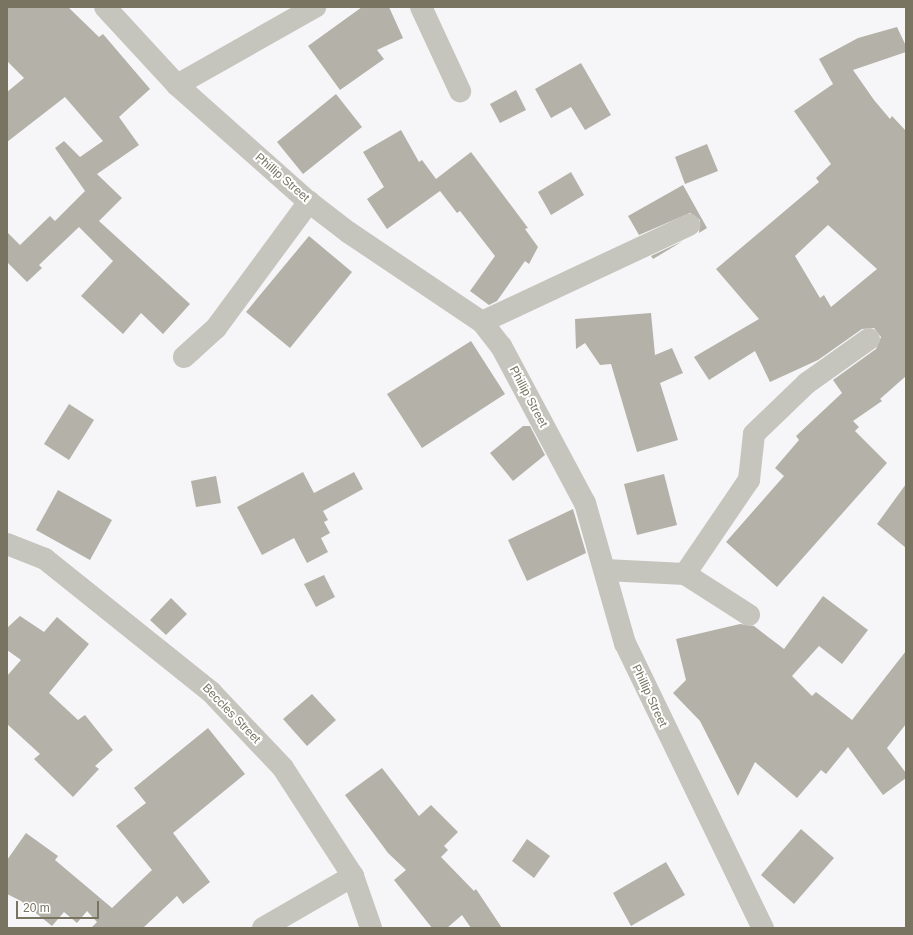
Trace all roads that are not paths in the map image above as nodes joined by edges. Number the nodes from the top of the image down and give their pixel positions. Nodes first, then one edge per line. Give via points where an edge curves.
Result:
1 (105, 7) edge
2 (315, 7) edge
3 (421, 7) edge
4 (177, 85) junction
5 (460, 91) dead end
6 (309, 202) junction
7 (689, 225) dead end
8 (482, 322) junction
9 (869, 338) dead end
10 (184, 357) dead end
11 (7, 544) edge
12 (606, 570) junction
13 (685, 574) junction
14 (748, 615) dead end
15 (353, 876) junction
16 (263, 928) edge
17 (371, 928) edge
18 (763, 928) edge

1 - 4 street, Phillip Street
2 - 4 street
3 - 5 street
4 - 6 street, Phillip Street
6 - 8 street, Phillip Street via 348,232
6 - 10 street via 216,328
7 - 8 street
8 - 12 street, Phillip Street via 501,346 585,503
9 - 13 street via 807,383 754,434 749,480
11 - 15 street, Beccles Street via 45,560 211,692 283,768
12 - 13 street
12 - 18 street, Phillip Street via 625,643
13 - 14 street
15 - 16 street
15 - 17 street, Beccles Street

